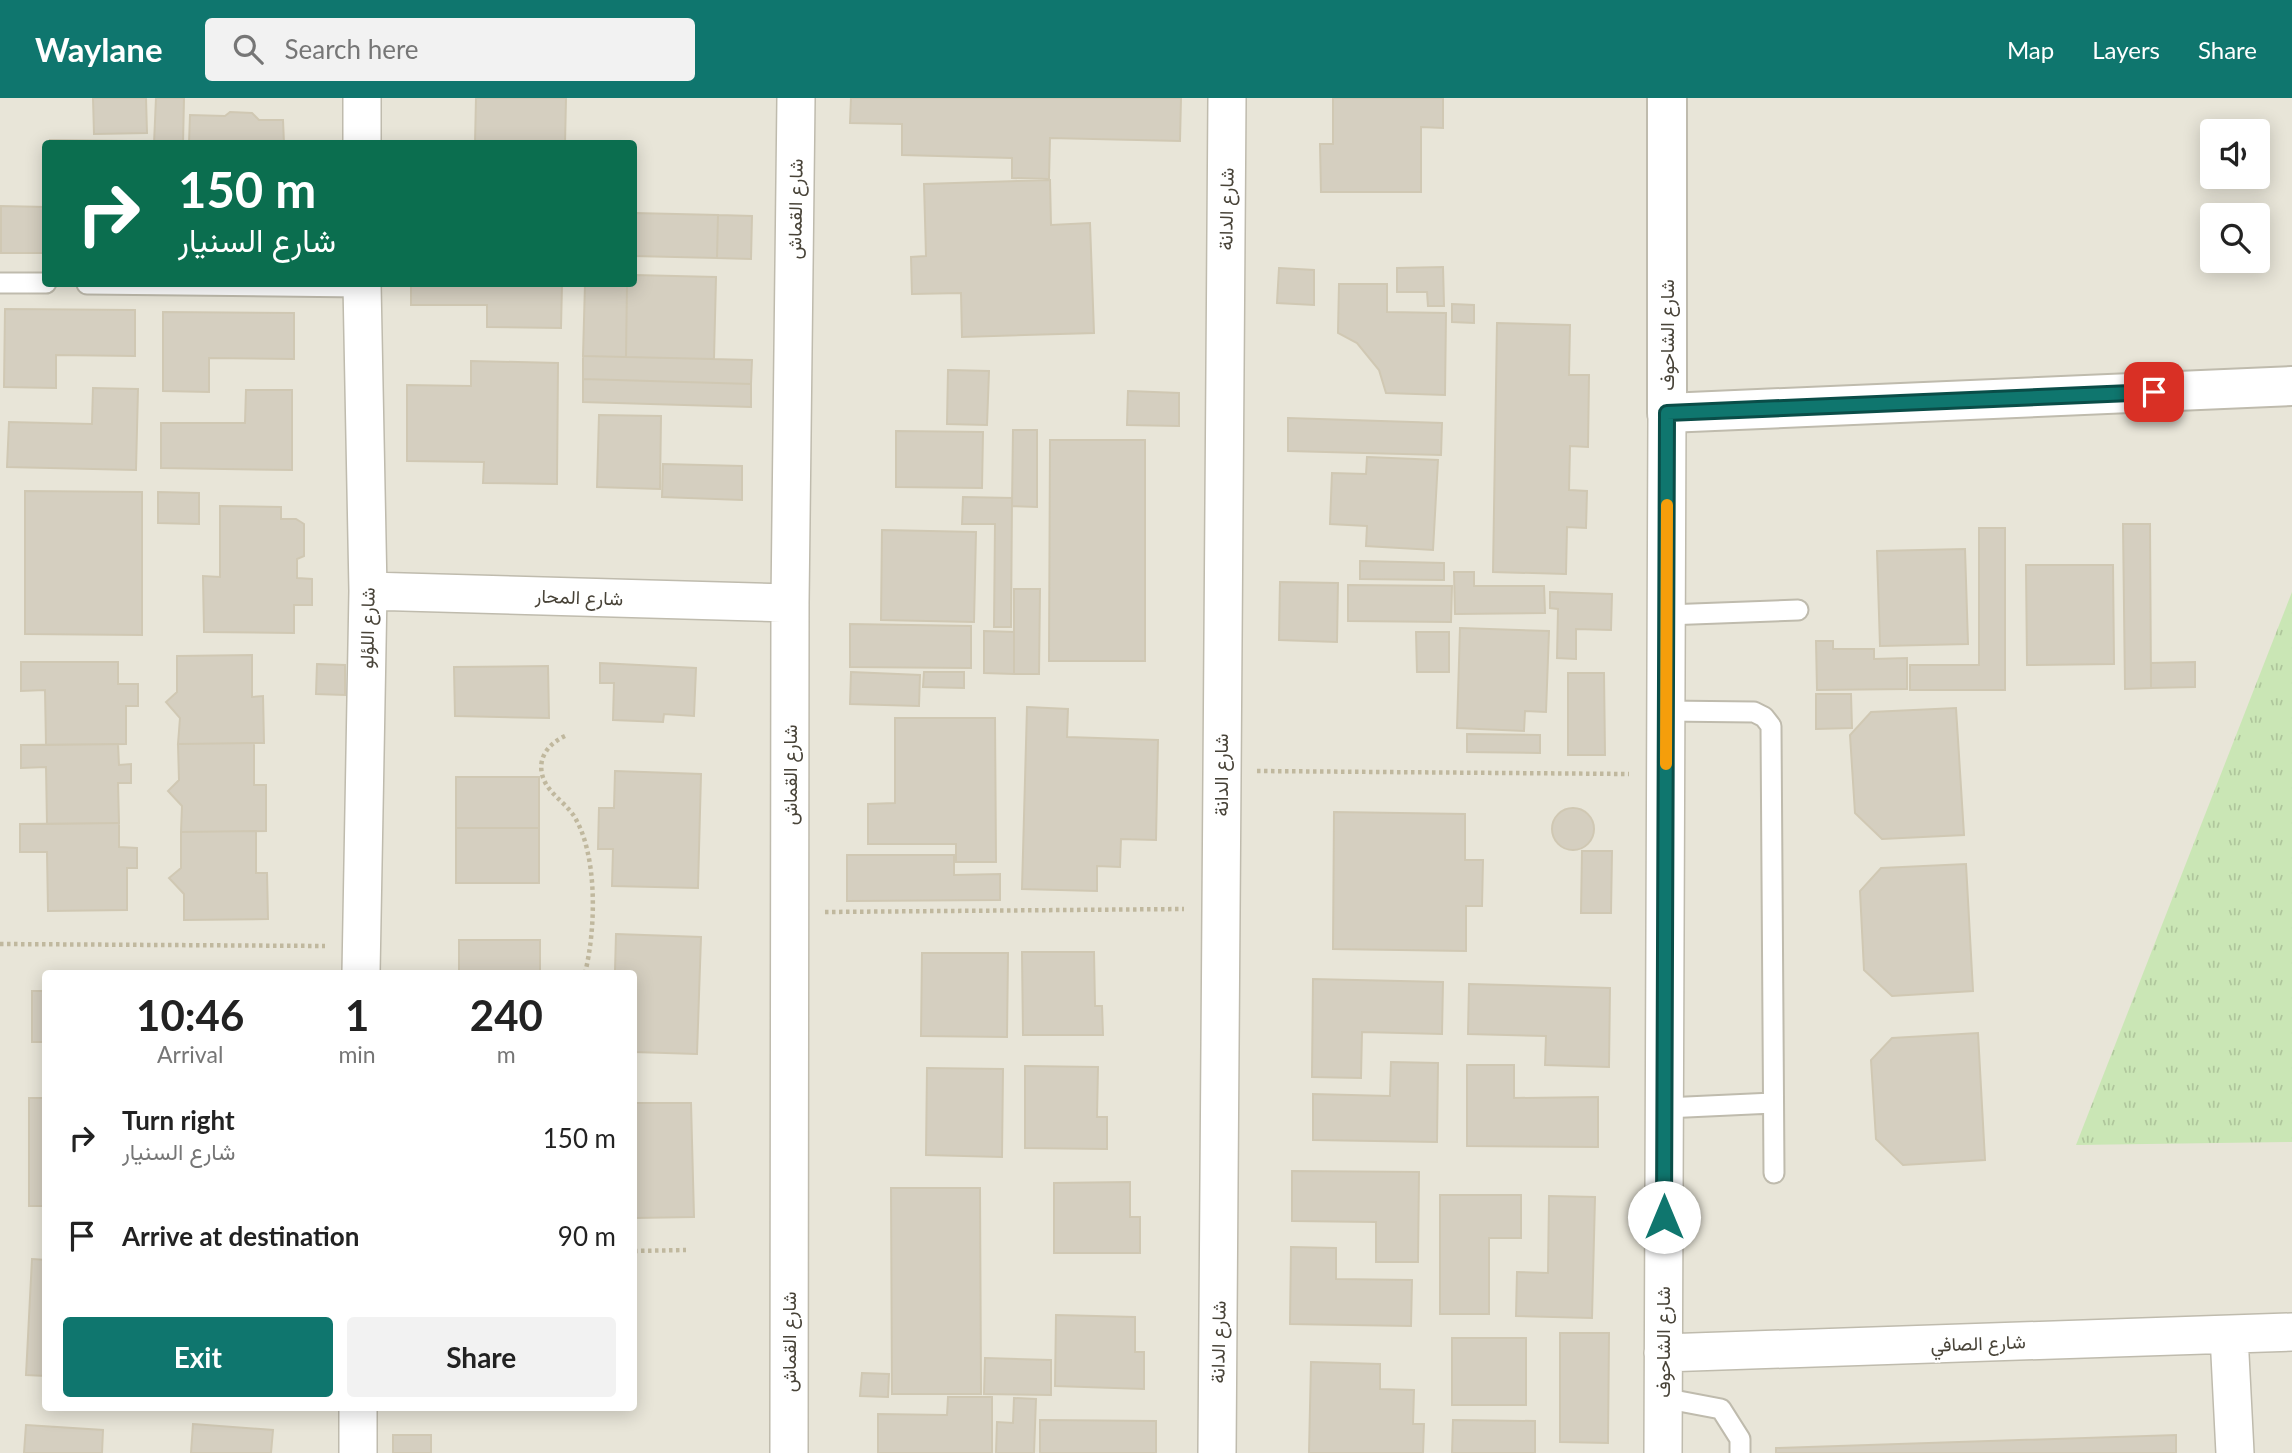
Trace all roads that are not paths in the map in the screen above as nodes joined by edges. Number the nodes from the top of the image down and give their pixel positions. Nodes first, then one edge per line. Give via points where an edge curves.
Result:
1 (362, 98) edge
2 (796, 98) edge
3 (1227, 98) edge
4 (1667, 98) edge
5 (362, 140) edge
6 (0, 282) edge
7 (42, 283) edge
8 (362, 287) edge
9 (2292, 386) edge
10 (1667, 413) junction
11 (368, 591) junction
12 (790, 603) junction
13 (1798, 610) dead end
14 (1667, 615) junction
15 (1666, 711) junction
16 (361, 960) edge
17 (1773, 1103) junction
18 (1665, 1108) junction
19 (1774, 1172) dead end
20 (2292, 1332) edge
21 (2228, 1335) junction
22 (1663, 1353) junction
23 (1663, 1398) junction
24 (358, 1411) edge
25 (358, 1453) edge
26 (789, 1453) edge
27 (1217, 1453) edge
28 (1663, 1453) edge
29 (1740, 1453) edge
30 (2235, 1453) edge

1 - 5 street
2 - 12 street, شارع القماش
3 - 27 street, شارع الدانة
4 - 10 street, شارع الشاحوف
6 - 7 lane
8 - 11 street, شارع اللؤلو
9 - 10 street
10 - 14 street, شارع الشاحوف
11 - 12 street, شارع المحار
11 - 16 street, شارع اللؤلو
12 - 26 street, شارع القماش
13 - 14 lane
14 - 15 street, شارع الشاحوف
15 - 17 lane via 1754,712 1771,726
15 - 18 street, شارع الشاحوف
17 - 18 lane
17 - 19 lane
18 - 22 street, شارع الشاحوف
20 - 21 street, شارع الصافي
21 - 22 street, شارع الصافي
21 - 30 street
22 - 23 street, شارع الشاحوف
23 - 28 street, شارع الشاحوف
23 - 29 lane via 1721,1409 1740,1439
24 - 25 street

